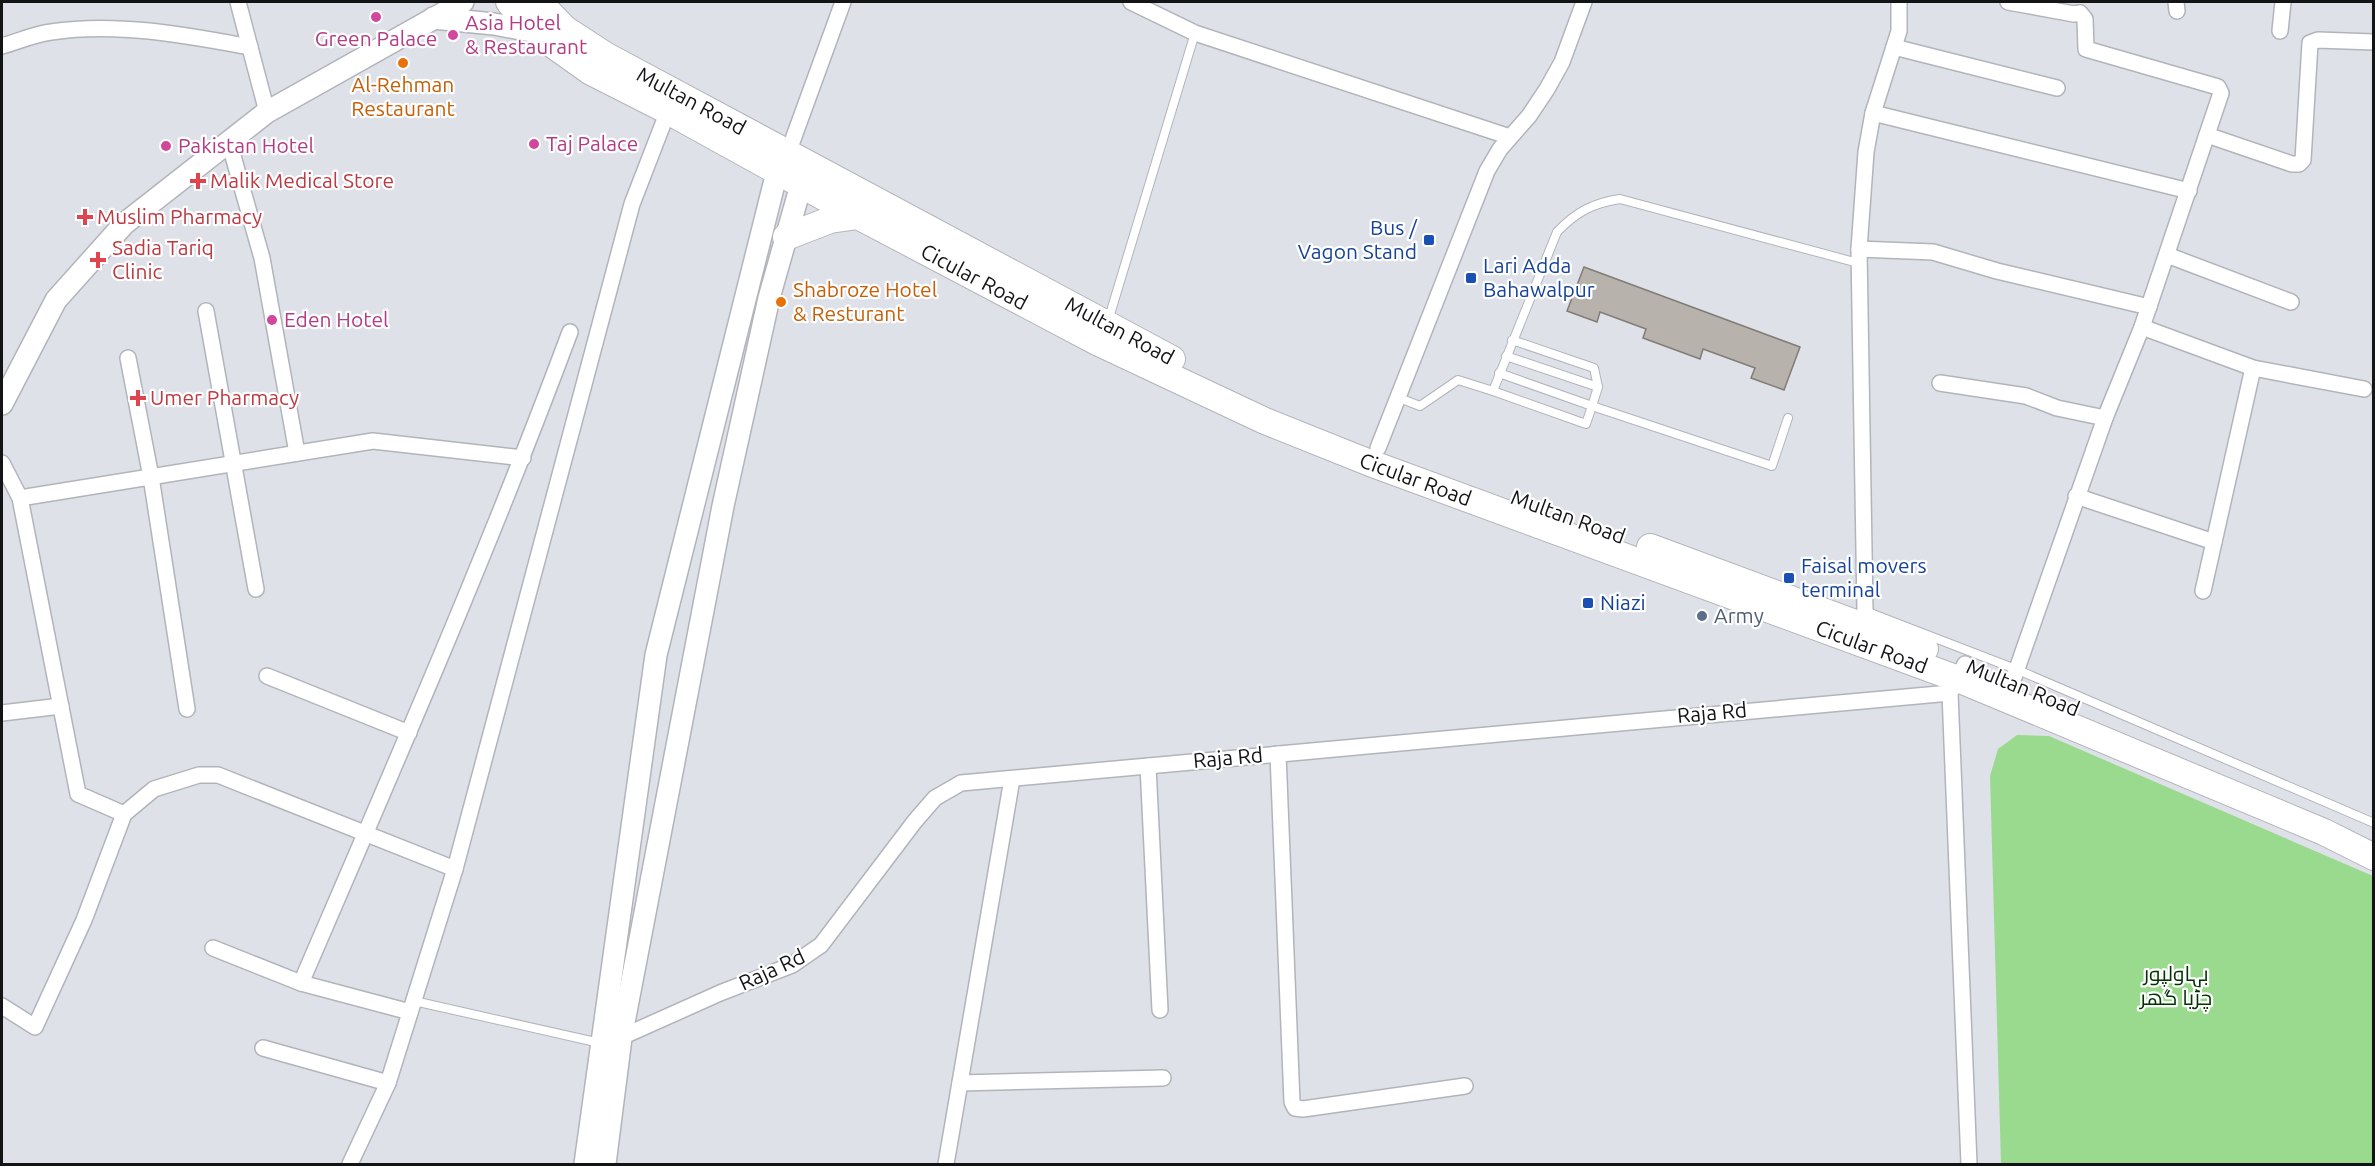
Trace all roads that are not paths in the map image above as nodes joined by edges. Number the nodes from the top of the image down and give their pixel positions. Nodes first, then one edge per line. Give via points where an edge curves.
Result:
1 (238, 2) edge
2 (463, 2) edge
3 (509, 2) edge
4 (539, 2) edge
5 (843, 2) edge
6 (1131, 2) edge
7 (1584, 2) edge
8 (1899, 2) edge
9 (2008, 2) edge
10 (2283, 2) edge
11 (2036, 4) edge
12 (2081, 7) edge
13 (438, 10) edge
14 (2280, 31) dead end
15 (537, 32) junction
16 (1195, 33) junction
17 (2373, 42) edge
18 (2, 46) edge
19 (250, 46) junction
20 (1894, 47) junction
21 (2057, 88) dead end
22 (668, 111) junction
23 (267, 112) junction
24 (1873, 113) junction
25 (2207, 135) junction
26 (1510, 137) junction
27 (229, 142) junction
28 (782, 162) junction
29 (801, 185) junction
30 (2189, 191) junction
31 (858, 216) junction
32 (786, 237) junction
33 (2167, 255) junction
34 (1858, 256) junction
35 (2291, 302) dead end
36 (2149, 307) junction
37 (206, 311) dead end
38 (2142, 327) junction
39 (570, 332) dead end
40 (1102, 334) junction
41 (1512, 340) junction
42 (1506, 356) junction
43 (128, 358) dead end
44 (2253, 368) junction
45 (1499, 374) junction
46 (1940, 383) dead end
47 (1599, 387) junction
48 (2364, 389) dead end
49 (1492, 391) junction
50 (1399, 398) junction
51 (2, 404) edge
52 (1592, 406) junction
53 (1788, 418) dead end
54 (2104, 418) junction
55 (1378, 448) junction
56 (297, 453) junction
57 (523, 458) junction
58 (2, 463) edge
59 (234, 463) junction
60 (151, 477) junction
61 (2076, 496) junction
62 (20, 498) junction
63 (2214, 542) junction
64 (256, 590) dead end
65 (2203, 591) dead end
66 (1860, 625) junction
67 (267, 676) dead end
68 (2015, 677) junction
69 (1958, 679) junction
70 (61, 706) junction
71 (187, 709) dead end
72 (2, 713) edge
73 (409, 733) junction
74 (1278, 754) junction
75 (1148, 766) junction
76 (1012, 779) junction
77 (124, 814) junction
78 (2373, 823) edge
79 (366, 833) junction
80 (2373, 837) edge
81 (2373, 857) edge
82 (455, 869) junction
83 (213, 948) dead end
84 (301, 983) junction
85 (2, 1006) edge
86 (412, 1006) junction
87 (1160, 1010) dead end
88 (611, 1041) junction
89 (264, 1048) dead end
90 (1163, 1078) dead end
91 (388, 1083) junction
92 (960, 1083) junction
93 (1465, 1086) dead end
94 (350, 1164) edge
95 (585, 1164) edge
96 (604, 1164) edge
97 (946, 1164) edge
98 (1969, 1164) edge

1 - 19 street
2 - 13 main road
3 - 15 highway, Cicular Road
4 - 28 highway, Multan Road via 565,29
5 - 28 street
6 - 16 street
7 - 26 street via 1562,62 1529,116
8 - 20 street via 1899,30
9 - 11 street
10 - 14 street
11 - 12 street via 2074,14
12 - 25 street via 2086,49 2218,87 2221,93
13 - 15 main road
13 - 23 main road
15 - 22 highway, Cicular Road via 591,72
16 - 26 street
16 - 40 lane
17 - 25 street via 2310,43 2303,160 2299,164
18 - 19 street via 50,32 110,29 170,32
19 - 23 street
20 - 21 street
20 - 24 street
22 - 28 highway, Cicular Road
22 - 82 street via 632,204
23 - 27 main road
24 - 30 street
24 - 34 street via 1862,182
25 - 30 street
26 - 50 street via 1487,171
27 - 51 main road via 124,224 56,300
27 - 56 street via 262,258
28 - 29 highway, Cicular Road
28 - 40 highway, Multan Road
28 - 88 main road via 657,655
29 - 31 highway, Cicular Road
29 - 32 main road
30 - 33 street
31 - 32 highway via 830,220
31 - 40 highway, Cicular Road
32 - 88 main road via 723,506
33 - 35 street
33 - 36 street
34 - 36 street via 1933,252
34 - 41 lane via 1620,199 1606,201 1578,212 1557,232
34 - 66 street
36 - 38 street
37 - 59 street
38 - 44 street
38 - 54 street
39 - 57 street
40 - 55 highway, Multan Road
40 - 66 highway, Cicular Road via 1264,421 1370,463
41 - 42 lane
41 - 47 lane via 1594,368
42 - 45 lane
42 - 47 lane
43 - 60 street
44 - 48 street
44 - 63 street
45 - 49 lane
45 - 52 lane
46 - 54 street via 2026,396 2057,408
47 - 52 lane
49 - 50 lane via 1458,380 1420,406
49 - 52 lane via 1586,424
50 - 55 street
52 - 53 lane via 1772,466
54 - 61 street
55 - 66 highway, Multan Road
56 - 57 street via 373,441
56 - 59 street
57 - 73 street
58 - 62 street
59 - 60 street
59 - 64 street
60 - 62 street
60 - 71 street
61 - 63 street
61 - 68 street
62 - 70 street
63 - 65 street
66 - 68 lane
66 - 69 highway, Cicular Road
67 - 73 street
68 - 69 highway, Multan Road
68 - 78 lane
68 - 80 highway, Multan Road
69 - 74 street, Raja Rd
69 - 81 highway, Cicular Road via 2324,832
69 - 98 street
70 - 72 street
70 - 77 street via 78,794
73 - 79 street
74 - 75 street, Raja Rd
74 - 93 street via 1292,1102 1303,1109
75 - 76 street, Raja Rd
75 - 87 street
76 - 88 street, Raja Rd via 961,783 935,798 822,945 792,965
76 - 92 street
77 - 79 street via 154,789 199,775 218,775
77 - 85 street via 84,920 36,1027
79 - 82 street
79 - 84 street
82 - 86 street
83 - 84 street
84 - 86 street
86 - 88 lane
86 - 91 street
88 - 95 main road
88 - 96 main road
89 - 91 street
90 - 92 street
91 - 94 street
92 - 97 street

